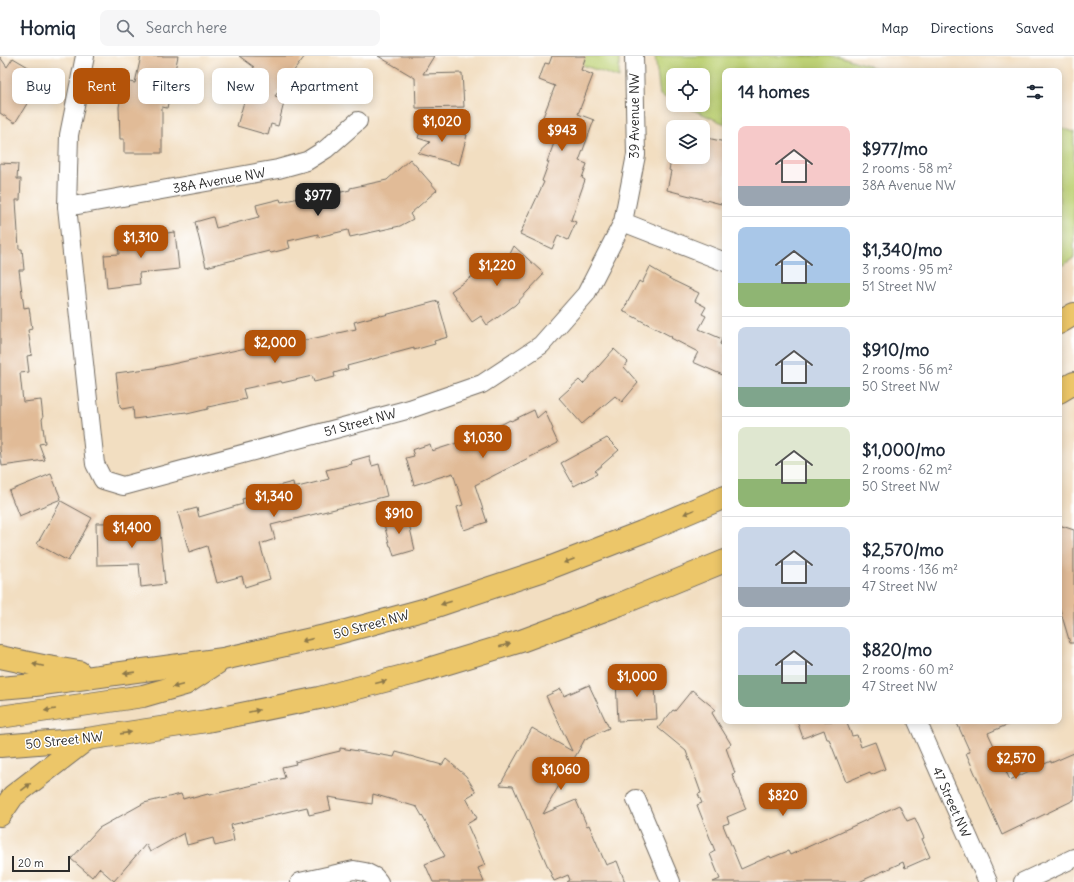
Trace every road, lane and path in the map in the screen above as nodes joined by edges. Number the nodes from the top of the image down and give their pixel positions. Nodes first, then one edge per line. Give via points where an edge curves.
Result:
1 (85, 56) edge
2 (634, 56) edge
3 (358, 122) dead end
4 (67, 207) junction
5 (623, 222) junction
6 (722, 261) edge
7 (586, 294) joint
8 (1074, 314) edge
9 (1062, 321) edge
10 (1074, 383) edge
11 (1062, 390) edge
12 (722, 498) edge
13 (722, 562) edge
14 (0, 656) edge
15 (223, 659) junction
16 (104, 676) junction
17 (0, 688) edge
18 (0, 717) edge
19 (918, 724) edge
20 (87, 739) junction
21 (0, 746) edge
22 (636, 799) dead end
23 (0, 815) edge
24 (1074, 858) edge
25 (377, 879) edge
26 (300, 882) edge
27 (671, 882) edge
28 (988, 882) edge
29 (1023, 882) edge

1 - 4 street via 69,135
2 - 5 street, 39 Avenue NW via 636,154
3 - 4 street, 38A Avenue NW via 326,149 307,161 278,169
4 - 7 street, 51 Street NW via 95,464 103,480 123,486 410,409 482,384 541,345
5 - 6 street
5 - 7 street, 39 Avenue NW
8 - 9 main road
10 - 11 main road
12 -> 15 main road, 50 Street NW via 544,570 430,608 338,633
20 -> 13 main road, 50 Street NW via 207,721 319,698 415,673 529,638
16 -> 14 main road
15 -> 16 main road, 50 Street NW
15 -> 18 main road via 185,684 150,694
16 - 17 main road, 50 Street NW
19 - 28 street, 47 Street NW
20 - 21 main road, 50 Street NW
23 -> 20 main road via 13,796
22 - 27 street
24 - 29 street
25 - 26 street via 365,872 354,870

